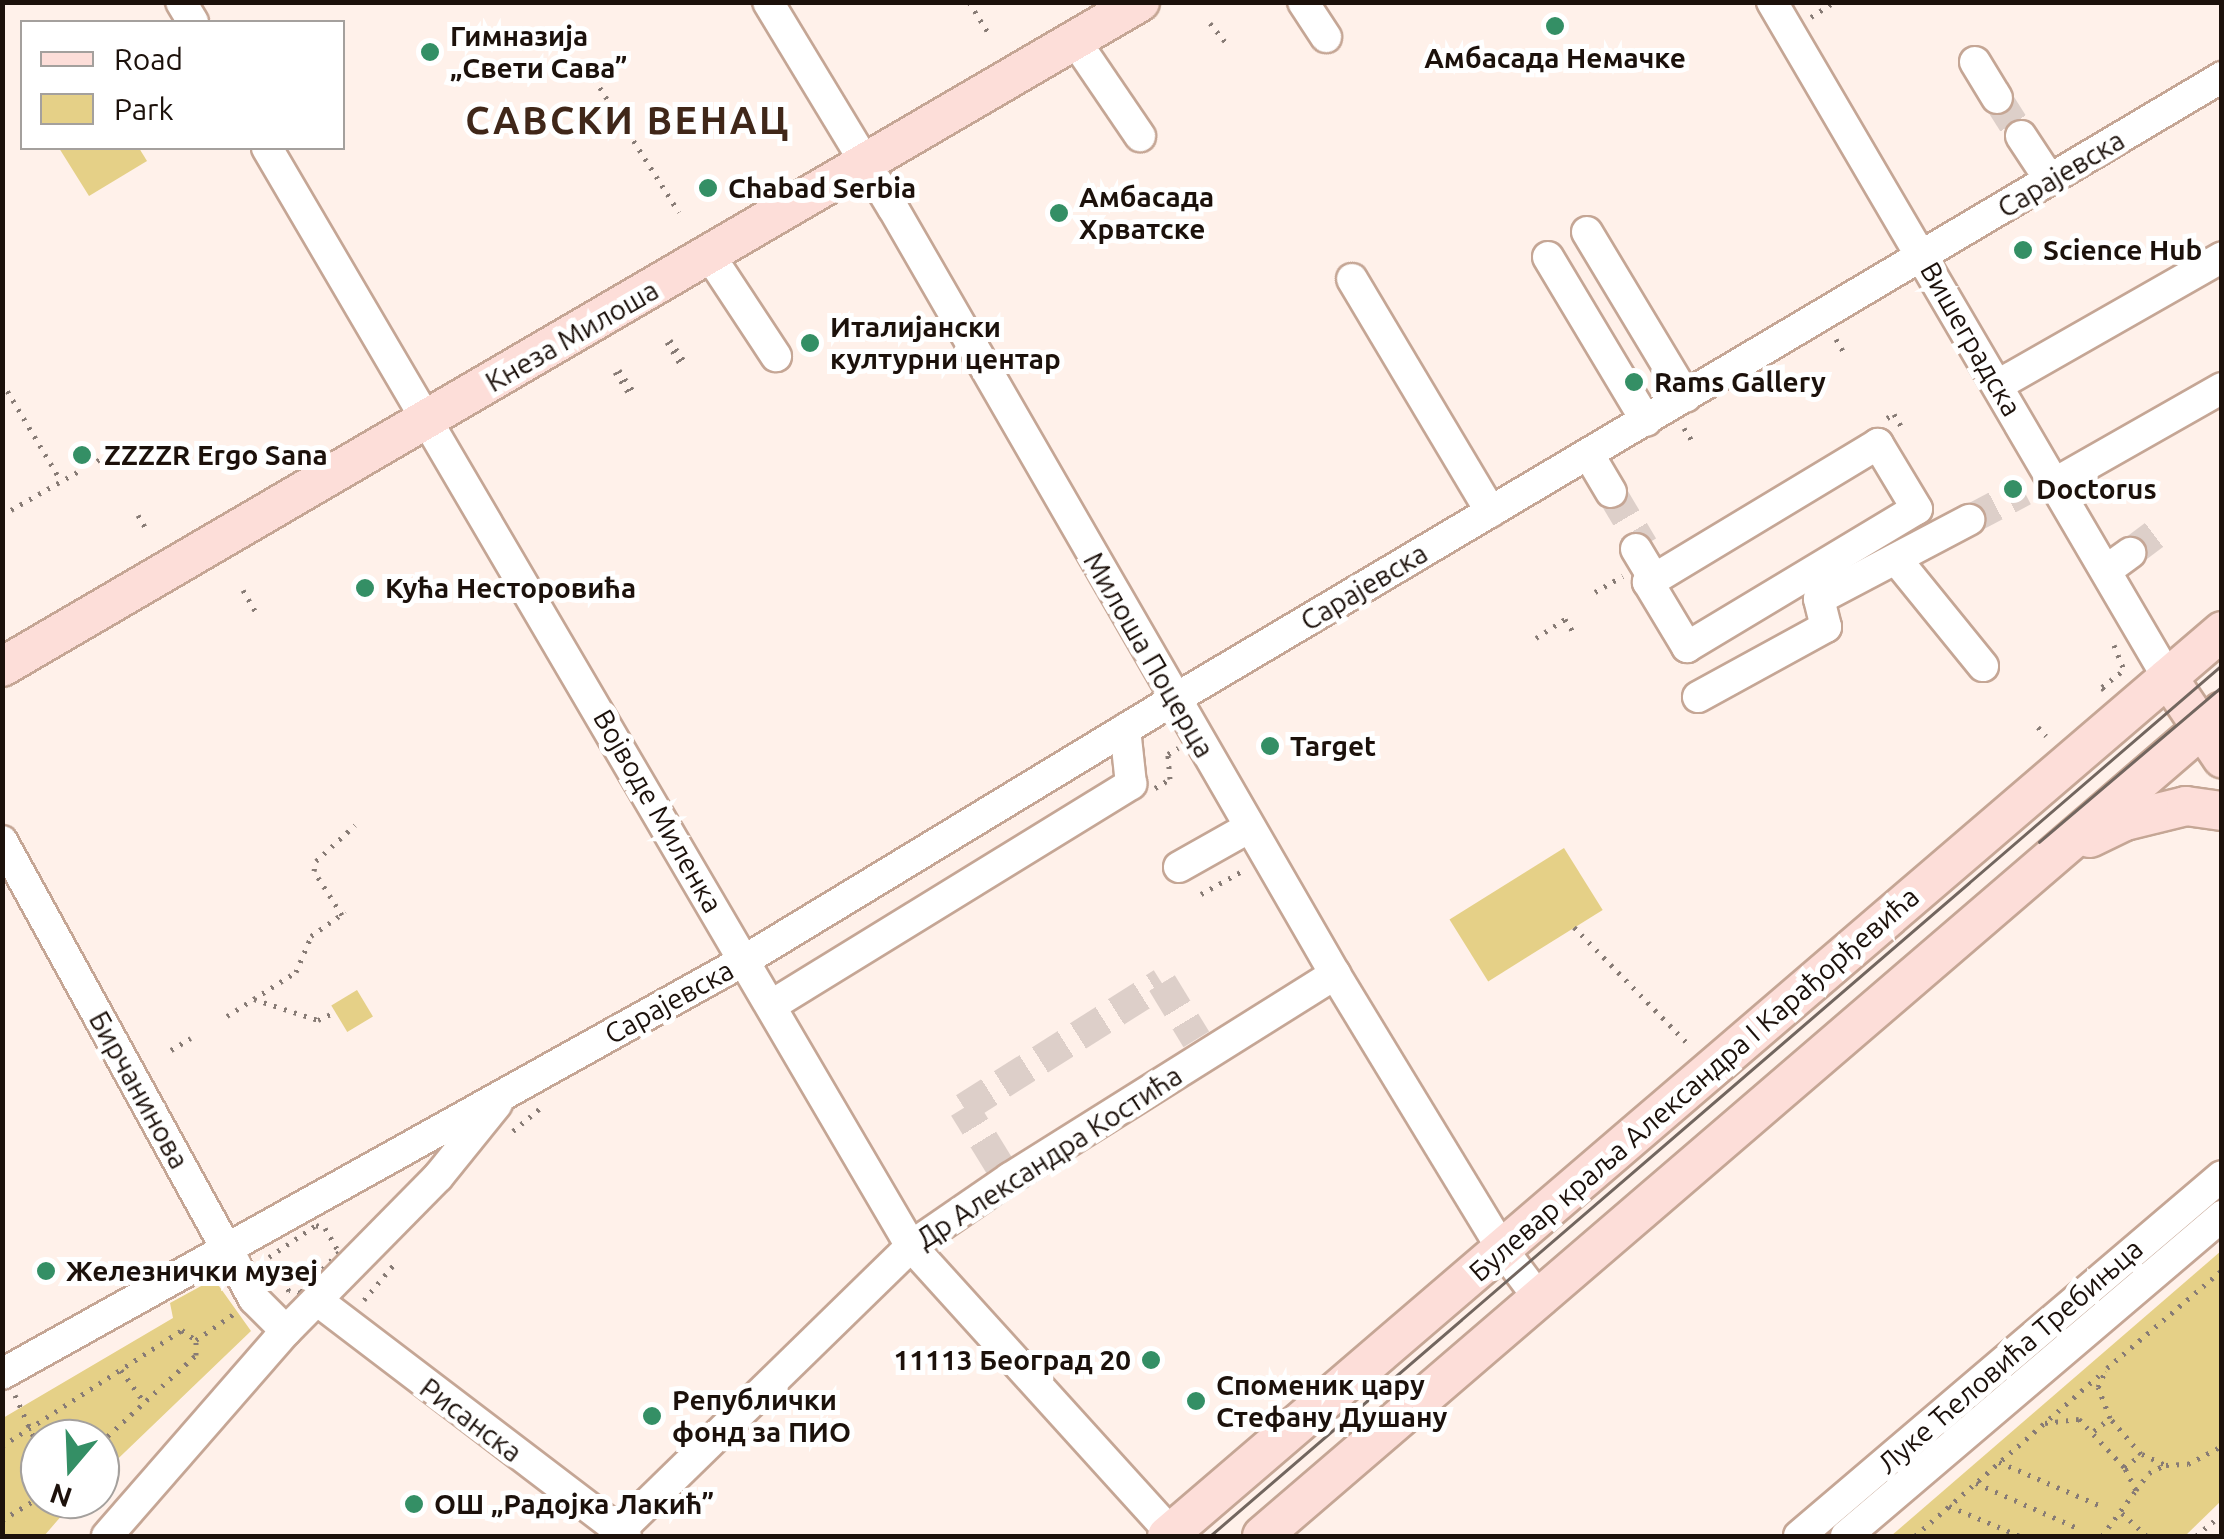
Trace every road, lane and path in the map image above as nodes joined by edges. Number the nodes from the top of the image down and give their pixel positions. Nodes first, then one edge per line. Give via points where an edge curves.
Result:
1 (768, 2) edge
2 (969, 2) edge
3 (1140, 2) edge
4 (1304, 2) edge
5 (1319, 2) edge
6 (1772, 2) edge
7 (1834, 2) edge
8 (1210, 23) dead end
9 (1801, 24) dead end
10 (988, 33) dead end
11 (1076, 42) junction
12 (1226, 43) dead end
13 (583, 62) dead end
14 (1974, 62) dead end
15 (2222, 77) edge
16 (1997, 98) tunnel mouth
17 (1140, 136) dead end
18 (2021, 136) tunnel mouth
19 (268, 150) edge
20 (868, 165) junction
21 (2050, 180) junction
22 (679, 212) dead end
23 (1588, 232) dead end
24 (1923, 256) junction
25 (2222, 257) edge
26 (706, 258) junction
27 (1548, 258) dead end
28 (1352, 279) dead end
29 (1836, 339) dead end
30 (668, 341) dead end
31 (1844, 352) dead end
32 (771, 358) dead end
33 (684, 365) dead end
34 (617, 371) dead end
35 (2, 382) edge
36 (1998, 385) junction
37 (2222, 388) edge
38 (633, 396) dead end
39 (1686, 397) junction
40 (1906, 416) dead end
41 (427, 420) junction
42 (1646, 421) junction
43 (1898, 421) dead end
44 (1684, 428) dead end
45 (1694, 444) dead end
46 (1585, 457) junction
47 (96, 461) dead end
48 (108, 463) dead end
49 (79, 471) dead end
50 (2053, 479) junction
51 (61, 481) junction
52 (2024, 491) tunnel mouth
53 (1607, 494) tunnel mouth
54 (1492, 512) junction
55 (2, 515) edge
56 (138, 515) dead end
57 (1969, 520) tunnel mouth
58 (145, 527) dead end
59 (1639, 548) tunnel mouth
60 (1896, 558) junction
61 (1657, 577) junction
62 (1617, 579) dead end
63 (242, 590) dead end
64 (1595, 592) dead end
65 (256, 611) dead end
66 (2222, 631) edge
67 (1575, 635) dead end
68 (1536, 638) dead end
69 (1983, 666) dead end
70 (2, 667) edge
71 (2168, 678) junction
72 (2222, 695) edge
73 (1698, 697) dead end
74 (1174, 699) junction
75 (2038, 727) dead end
76 (1125, 729) junction
77 (2215, 732) edge
78 (2046, 736) dead end
79 (2222, 811) edge
80 (355, 824) dead end
81 (1250, 827) junction
82 (2, 842) edge
83 (2052, 857) junction
84 (1179, 866) dead end
85 (1251, 866) dead end
86 (1200, 894) dead end
87 (1574, 927) dead end
88 (746, 960) junction
89 (1335, 974) junction
90 (254, 999) junction
91 (772, 1005) junction
92 (336, 1012) dead end
93 (226, 1016) dead end
94 (191, 1038) dead end
95 (1693, 1049) dead end
96 (171, 1050) dead end
97 (505, 1094) junction
98 (544, 1104) dead end
99 (505, 1138) dead end
100 (2222, 1176) edge
101 (2222, 1216) edge
102 (225, 1246) junction
103 (911, 1246) junction
104 (408, 1248) dead end
105 (1502, 1249) junction
106 (2222, 1270) edge
107 (280, 1281) joint
108 (364, 1300) dead end
109 (1541, 1300) junction
110 (318, 1301) junction
111 (240, 1310) dead end
112 (286, 1331) junction
113 (196, 1340) junction
114 (2107, 1368) junction
115 (120, 1370) junction
116 (2, 1374) edge
117 (143, 1400) junction
118 (18, 1408) dead end
119 (2110, 1418) junction
120 (22, 1419) edge
121 (44, 1419) edge
122 (120, 1423) edge
123 (2041, 1425) junction
124 (2094, 1430) junction
125 (2222, 1446) edge
126 (2142, 1454) junction
127 (1999, 1462) junction
128 (2166, 1465) junction
129 (2125, 1468) junction
130 (1976, 1483) junction
131 (2136, 1490) junction
132 (2099, 1505) dead end
133 (1949, 1506) junction
134 (2122, 1514) junction
135 (2222, 1514) edge
136 (2080, 1530) dead end
137 (620, 1534) edge
138 (1169, 1535) edge
139 (107, 1536) edge
140 (1262, 1536) edge
141 (1799, 1536) edge
142 (1846, 1536) edge
143 (1915, 1536) edge
144 (2020, 1536) edge
145 (2102, 1536) edge
146 (2147, 1536) edge
147 (2196, 1536) edge

1 - 20 street, Милоша Поцерца
2 - 10 path
3 - 11 main road, Кнеза Милоша
4 - 5 street via 1332,34
6 - 24 street, Вишеградска
7 - 9 path
8 - 12 path
11 - 17 street
11 - 20 main road, Кнеза Милоша
13 - 22 path
14 - 16 street
15 - 21 street, Сарајевска
18 - 21 street
19 - 41 street, Војводе Миленка
20 - 26 main road, Кнеза Милоша
20 - 74 street, Милоша Поцерца
21 - 24 street, Сарајевска
23 - 39 street
24 - 36 street, Вишеградска
24 - 39 street, Сарајевска
25 - 36 street
26 - 32 street
26 - 41 main road, Кнеза Милоша
27 - 42 street
28 - 54 street
29 - 31 path
30 - 33 path
34 - 38 path
35 - 51 path
36 - 50 street, Вишеградска
37 - 50 street
39 - 42 street, Сарајевска
40 - 43 path
41 - 70 main road, Кнеза Милоша
41 - 88 street, Војводе Миленка
42 - 46 street, Сарајевска
44 - 45 path
46 - 53 street
46 - 54 street, Сарајевска
47 - 48 path via 105,456
49 - 51 path
50 - 52 street
50 - 71 street, Вишеградска
51 - 55 path
54 - 74 street, Сарајевска
56 - 58 path
57 - 60 street
59 - 61 street
60 - 69 street
60 - 73 street via 1819,599 1826,628
61 - 61 street via 1648,582 1687,647 1917,509 1878,444
62 - 64 path
63 - 65 path
66 - 71 main road, Булевар краља Александра I Карађорђевића
67 - 68 path via 1564,619
71 - 72 main road
71 - 77 main road
71 - 105 main road, Булевар краља Александра I Карађорђевића
74 - 76 street, Сарајевска
74 - 81 street, Милоша Поцерца
75 - 78 path
76 - 88 street, Сарајевска
76 - 91 street via 1131,784
77 - 83 main road
79 - 83 main road via 2186,806 2126,821
80 - 90 path via 314,871 344,913 311,936 296,972
81 - 84 street
81 - 89 street, Милоша Поцерца
82 - 102 street, Бирчанинова
83 - 109 main road
85 - 86 path
87 - 95 path
88 - 91 street, Војводе Миленка
88 - 97 street, Сарајевска
89 - 103 street, Др Александра Костића via 1200,1047 1004,1171
89 - 105 street, Милоша Поцерца
90 - 92 path via 318,1020
90 - 93 path
91 - 103 street, Војводе Миленка
94 - 96 path
97 - 102 street, Сарајевска
97 - 110 street, Сарајевска via 438,1177
98 - 99 path
100 - 141 street, Луке Ћеловића Требињца
101 - 142 street, Луке Ћеловића Требињца
102 - 112 street, Бирчанинова via 254,1299
102 - 116 street, Сарајевска
103 - 137 street, Др Александра Костића
103 - 138 street, Војводе Миленка
104 - 108 path
105 - 109 street, Милоша Поцерца
105 - 138 main road, Булевар краља Александра I Карађорђевића
106 - 114 path
107 - 107 path via 271,1253 316,1225 324,1228 338,1252 300,1293
109 - 140 main road
110 - 112 street, Сарајевска
110 - 137 street, Рисанска
111 - 113 path
112 - 139 street, Сарајевска
113 - 115 path via 182,1330
113 - 117 path via 196,1354
114 - 119 path via 2098,1387
114 - 123 path
115 - 117 path
115 - 121 path
117 - 122 path
118 - 120 path
119 - 124 path
119 - 126 path
123 - 124 path via 2079,1419
123 - 127 path
124 - 129 path
125 - 128 path via 2188,1464
126 - 128 path
126 - 129 path
127 - 130 path
127 - 132 path
128 - 131 path
129 - 131 path
130 - 133 path
130 - 136 path
131 - 134 path
133 - 143 path
133 - 144 path
134 - 145 path
134 - 146 path
135 - 147 path

